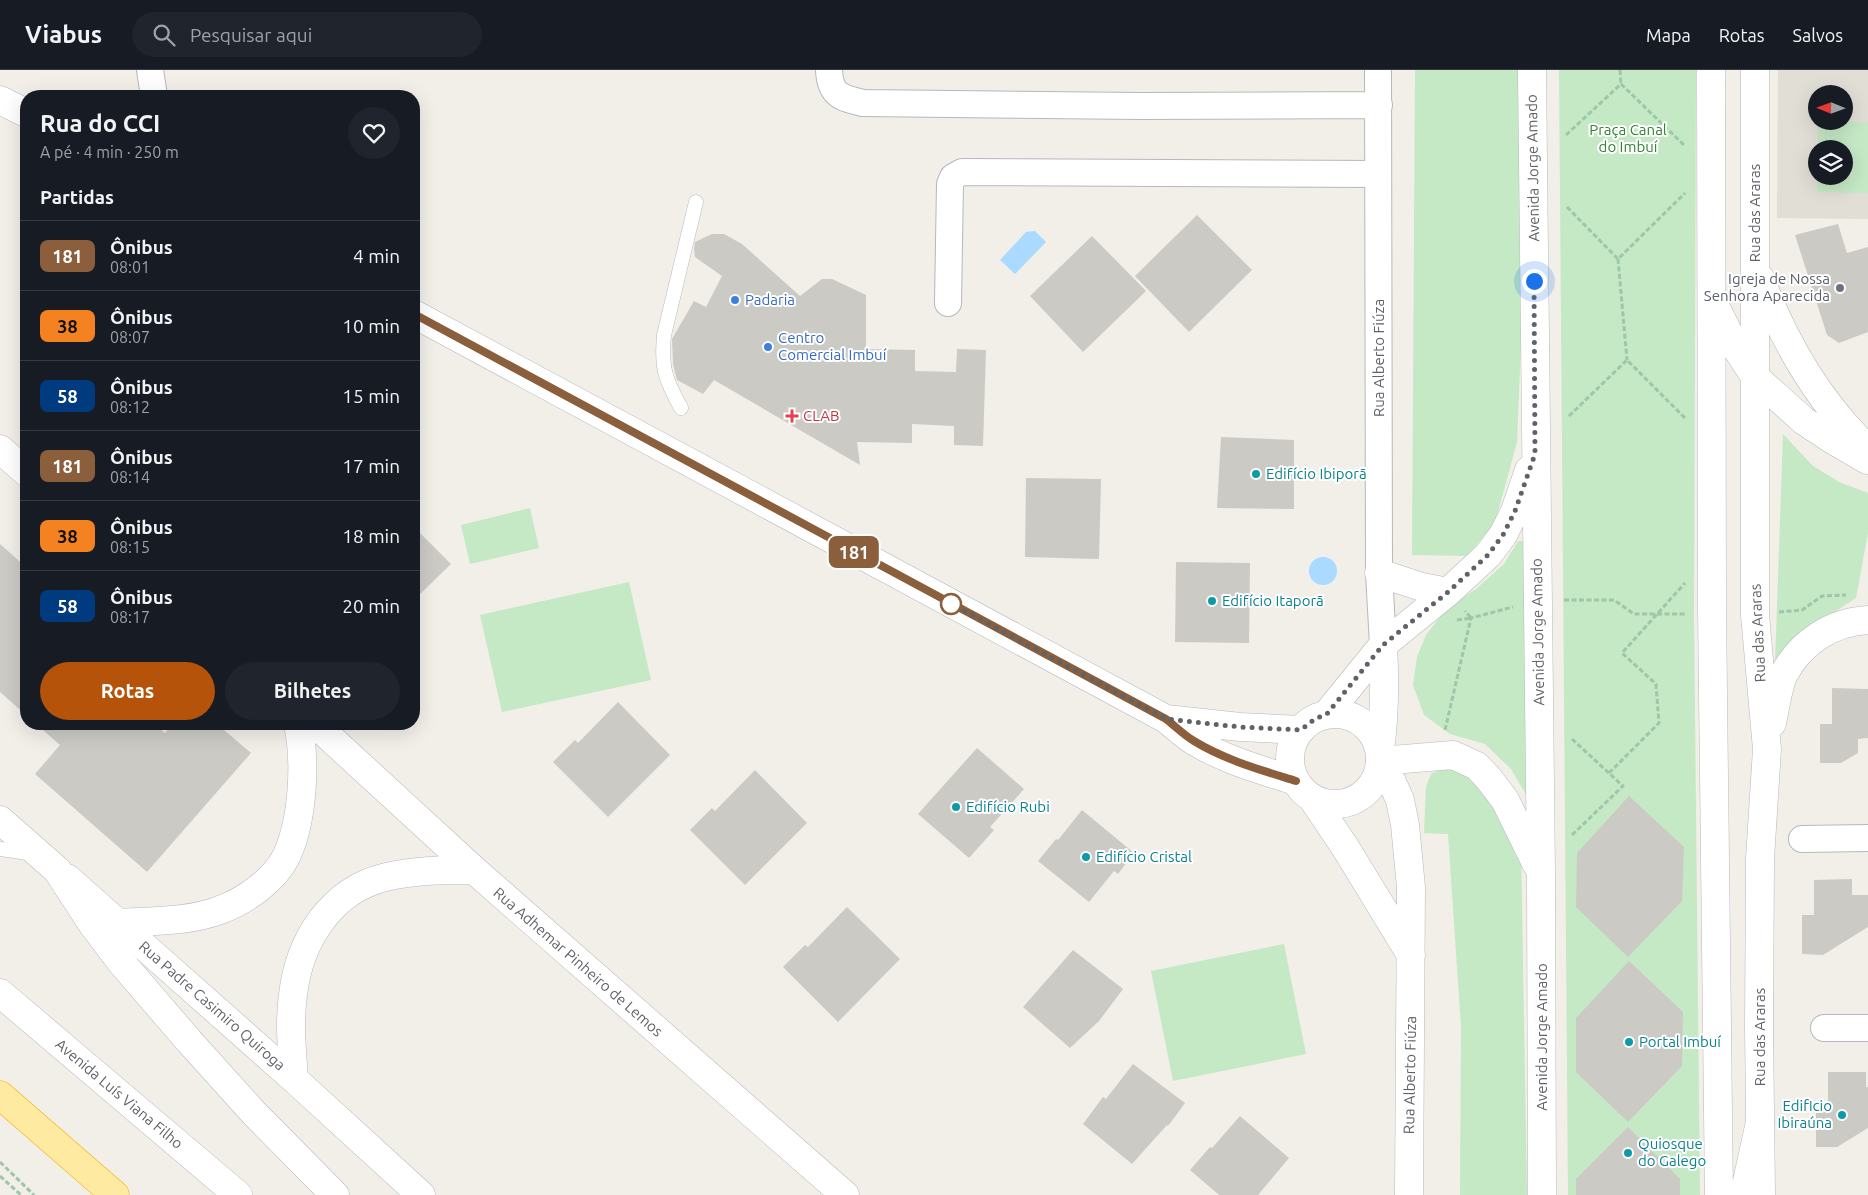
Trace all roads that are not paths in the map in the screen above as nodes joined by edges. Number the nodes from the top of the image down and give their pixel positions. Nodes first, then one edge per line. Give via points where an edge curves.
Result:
1 (829, 70) edge
2 (1378, 70) edge
3 (1532, 70) edge
4 (1711, 70) edge
5 (1755, 70) edge
6 (151, 81) edge
7 (140, 90) edge
8 (0, 100) edge
9 (1379, 105) junction
10 (20, 110) edge
11 (1378, 174) junction
12 (696, 202) dead end
13 (1756, 266) junction
14 (1712, 300) junction
15 (948, 303) dead end
16 (420, 317) edge
17 (1755, 377) junction
18 (681, 408) dead end
19 (0, 449) edge
20 (1868, 449) edge
21 (1535, 454) junction
22 (1868, 460) edge
23 (20, 467) edge
24 (1379, 573) junction
25 (1448, 592) junction
26 (1868, 620) edge
27 (1383, 645) junction
28 (1326, 715) junction
29 (1166, 719) junction
30 (299, 730) edge
31 (322, 730) edge
32 (1301, 730) junction
33 (1767, 749) junction
34 (1380, 759) junction
35 (1304, 789) junction
36 (0, 820) edge
37 (1868, 838) edge
38 (1802, 839) dead end
39 (0, 849) edge
40 (48, 862) junction
41 (474, 870) junction
42 (1541, 874) junction
43 (118, 923) junction
44 (1412, 955) junction
45 (0, 993) edge
46 (1824, 1028) dead end
47 (1868, 1028) edge
48 (294, 1079) junction
49 (0, 1095) edge
50 (1760, 1122) junction
51 (115, 1195) edge
52 (238, 1195) edge
53 (335, 1195) edge
54 (421, 1195) edge
55 (845, 1195) edge
56 (1409, 1195) edge
57 (1542, 1195) edge
58 (1719, 1195) edge
59 (1744, 1195) edge
60 (1761, 1195) edge

1 - 9 street via 834,91 863,103
2 - 9 street, Rua Alberto Fiúza
3 - 21 street, Avenida Jorge Amado
4 - 14 street
5 - 13 street, Rua das Araras
6 - 7 street
8 - 10 street
9 - 11 street, Rua Alberto Fiúza
11 - 15 street via 962,172 953,177 950,184
11 - 24 street, Rua Alberto Fiúza
12 - 18 lane via 662,353 668,385
13 - 17 street, Rua das Araras
13 - 20 street via 1773,313 1796,357 1823,398
14 - 17 street
14 - 58 street
16 - 29 street
17 - 22 street via 1804,421
17 - 33 street, Rua das Araras via 1755,615
19 - 23 street
21 - 25 street via 1503,535 1488,555
21 - 42 street, Avenida Jorge Amado
24 - 25 street
24 - 27 street, Rua Alberto Fiúza
25 - 27 street
26 - 33 street via 1837,626 1816,636 1802,649 1783,675
27 - 28 street
27 - 34 street, Rua Alberto Fiúza via 1386,686
28 - 32 street via 1316,718
28 - 34 street via 1340,714 1366,725 1374,736
29 - 32 street
29 - 35 street via 1193,740 1221,755
30 - 43 street via 302,760 296,825 286,856 268,881 219,911 193,917
31 - 41 street, Rua Adhemar Pinheiro de Lemos
32 - 35 street via 1294,742 1291,768
33 - 50 street, Rua das Araras via 1760,859
34 - 35 street via 1369,789 1348,802 1324,802
34 - 42 street via 1453,755 1477,766 1505,800
34 - 44 street, Rua Alberto Fiúza via 1400,800 1406,825
35 - 44 street
36 - 40 street, Rua Padre Casimiro Quiroga
37 - 38 street
39 - 40 lane
40 - 43 street, Rua Padre Casimiro Quiroga
40 - 53 street via 128,969 189,1041
41 - 48 street via 416,871 385,877 341,898 322,918 308,942 292,994
41 - 55 street, Rua Adhemar Pinheiro de Lemos
42 - 57 street, Avenida Jorge Amado
43 - 48 street, Rua Padre Casimiro Quiroga
44 - 56 street, Rua Alberto Fiúza
45 - 52 street, Avenida Luís Viana Filho
46 - 47 street
48 - 54 street, Rua Padre Casimiro Quiroga
49 - 51 highway
50 - 59 street
50 - 60 street, Rua das Araras

